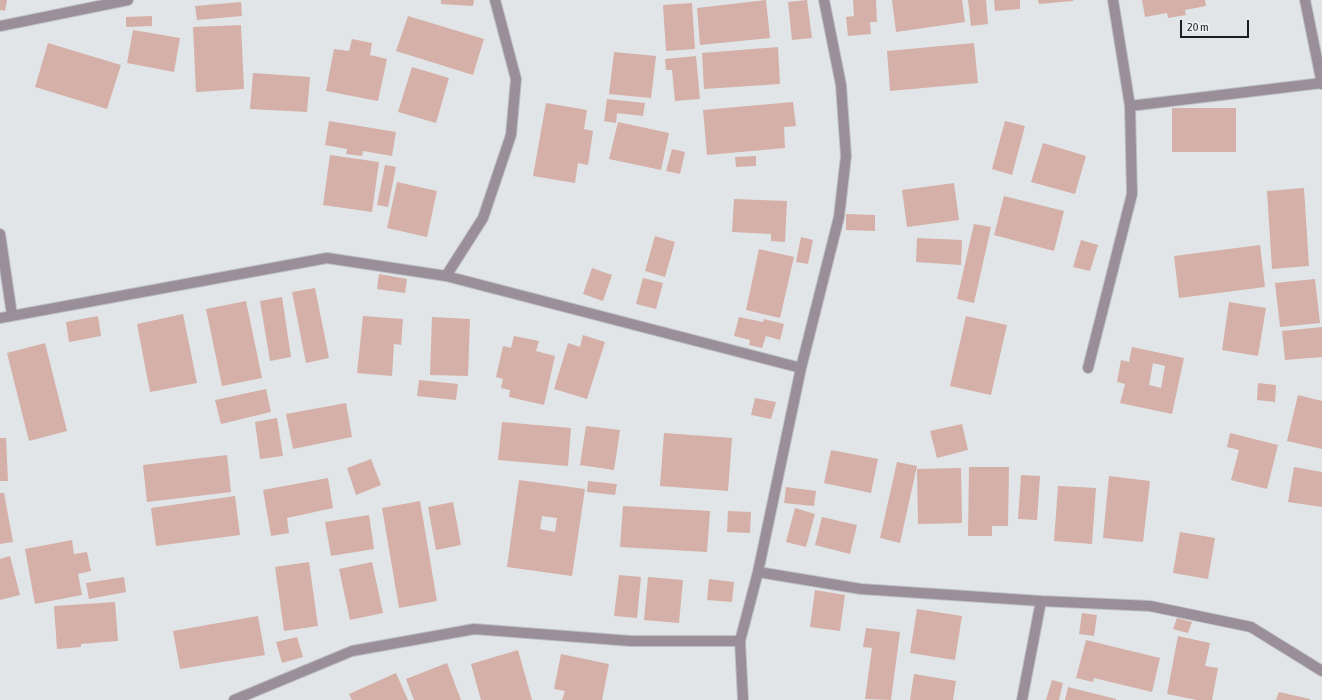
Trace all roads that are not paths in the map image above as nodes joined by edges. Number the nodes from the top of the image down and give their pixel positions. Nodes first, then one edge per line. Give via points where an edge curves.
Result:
1 (128, 0) edge
2 (496, 0) edge
3 (824, 0) edge
4 (1113, 0) edge
5 (1305, 0) edge
6 (0, 26) edge
7 (1322, 84) edge
8 (1130, 106) junction
9 (0, 234) edge
10 (446, 276) junction
11 (12, 315) junction
12 (0, 318) edge
13 (801, 368) junction
14 (1088, 368) dead end
15 (758, 572) junction
16 (1041, 601) junction
17 (740, 641) junction
18 (1322, 671) edge
19 (234, 700) edge
20 (743, 700) edge
21 (1022, 700) edge

1 - 6 street
2 - 10 street via 516,79 511,135 483,218
3 - 13 street via 841,85 846,156 839,217
4 - 8 street
5 - 7 street
7 - 8 street
8 - 14 street via 1132,194
9 - 11 street
10 - 11 street via 327,258
10 - 13 street
11 - 12 street
13 - 15 street
15 - 16 street via 861,589
15 - 17 street
16 - 18 street via 1150,606 1251,627
16 - 21 street
17 - 19 street via 631,641 474,629 352,652
17 - 20 street

